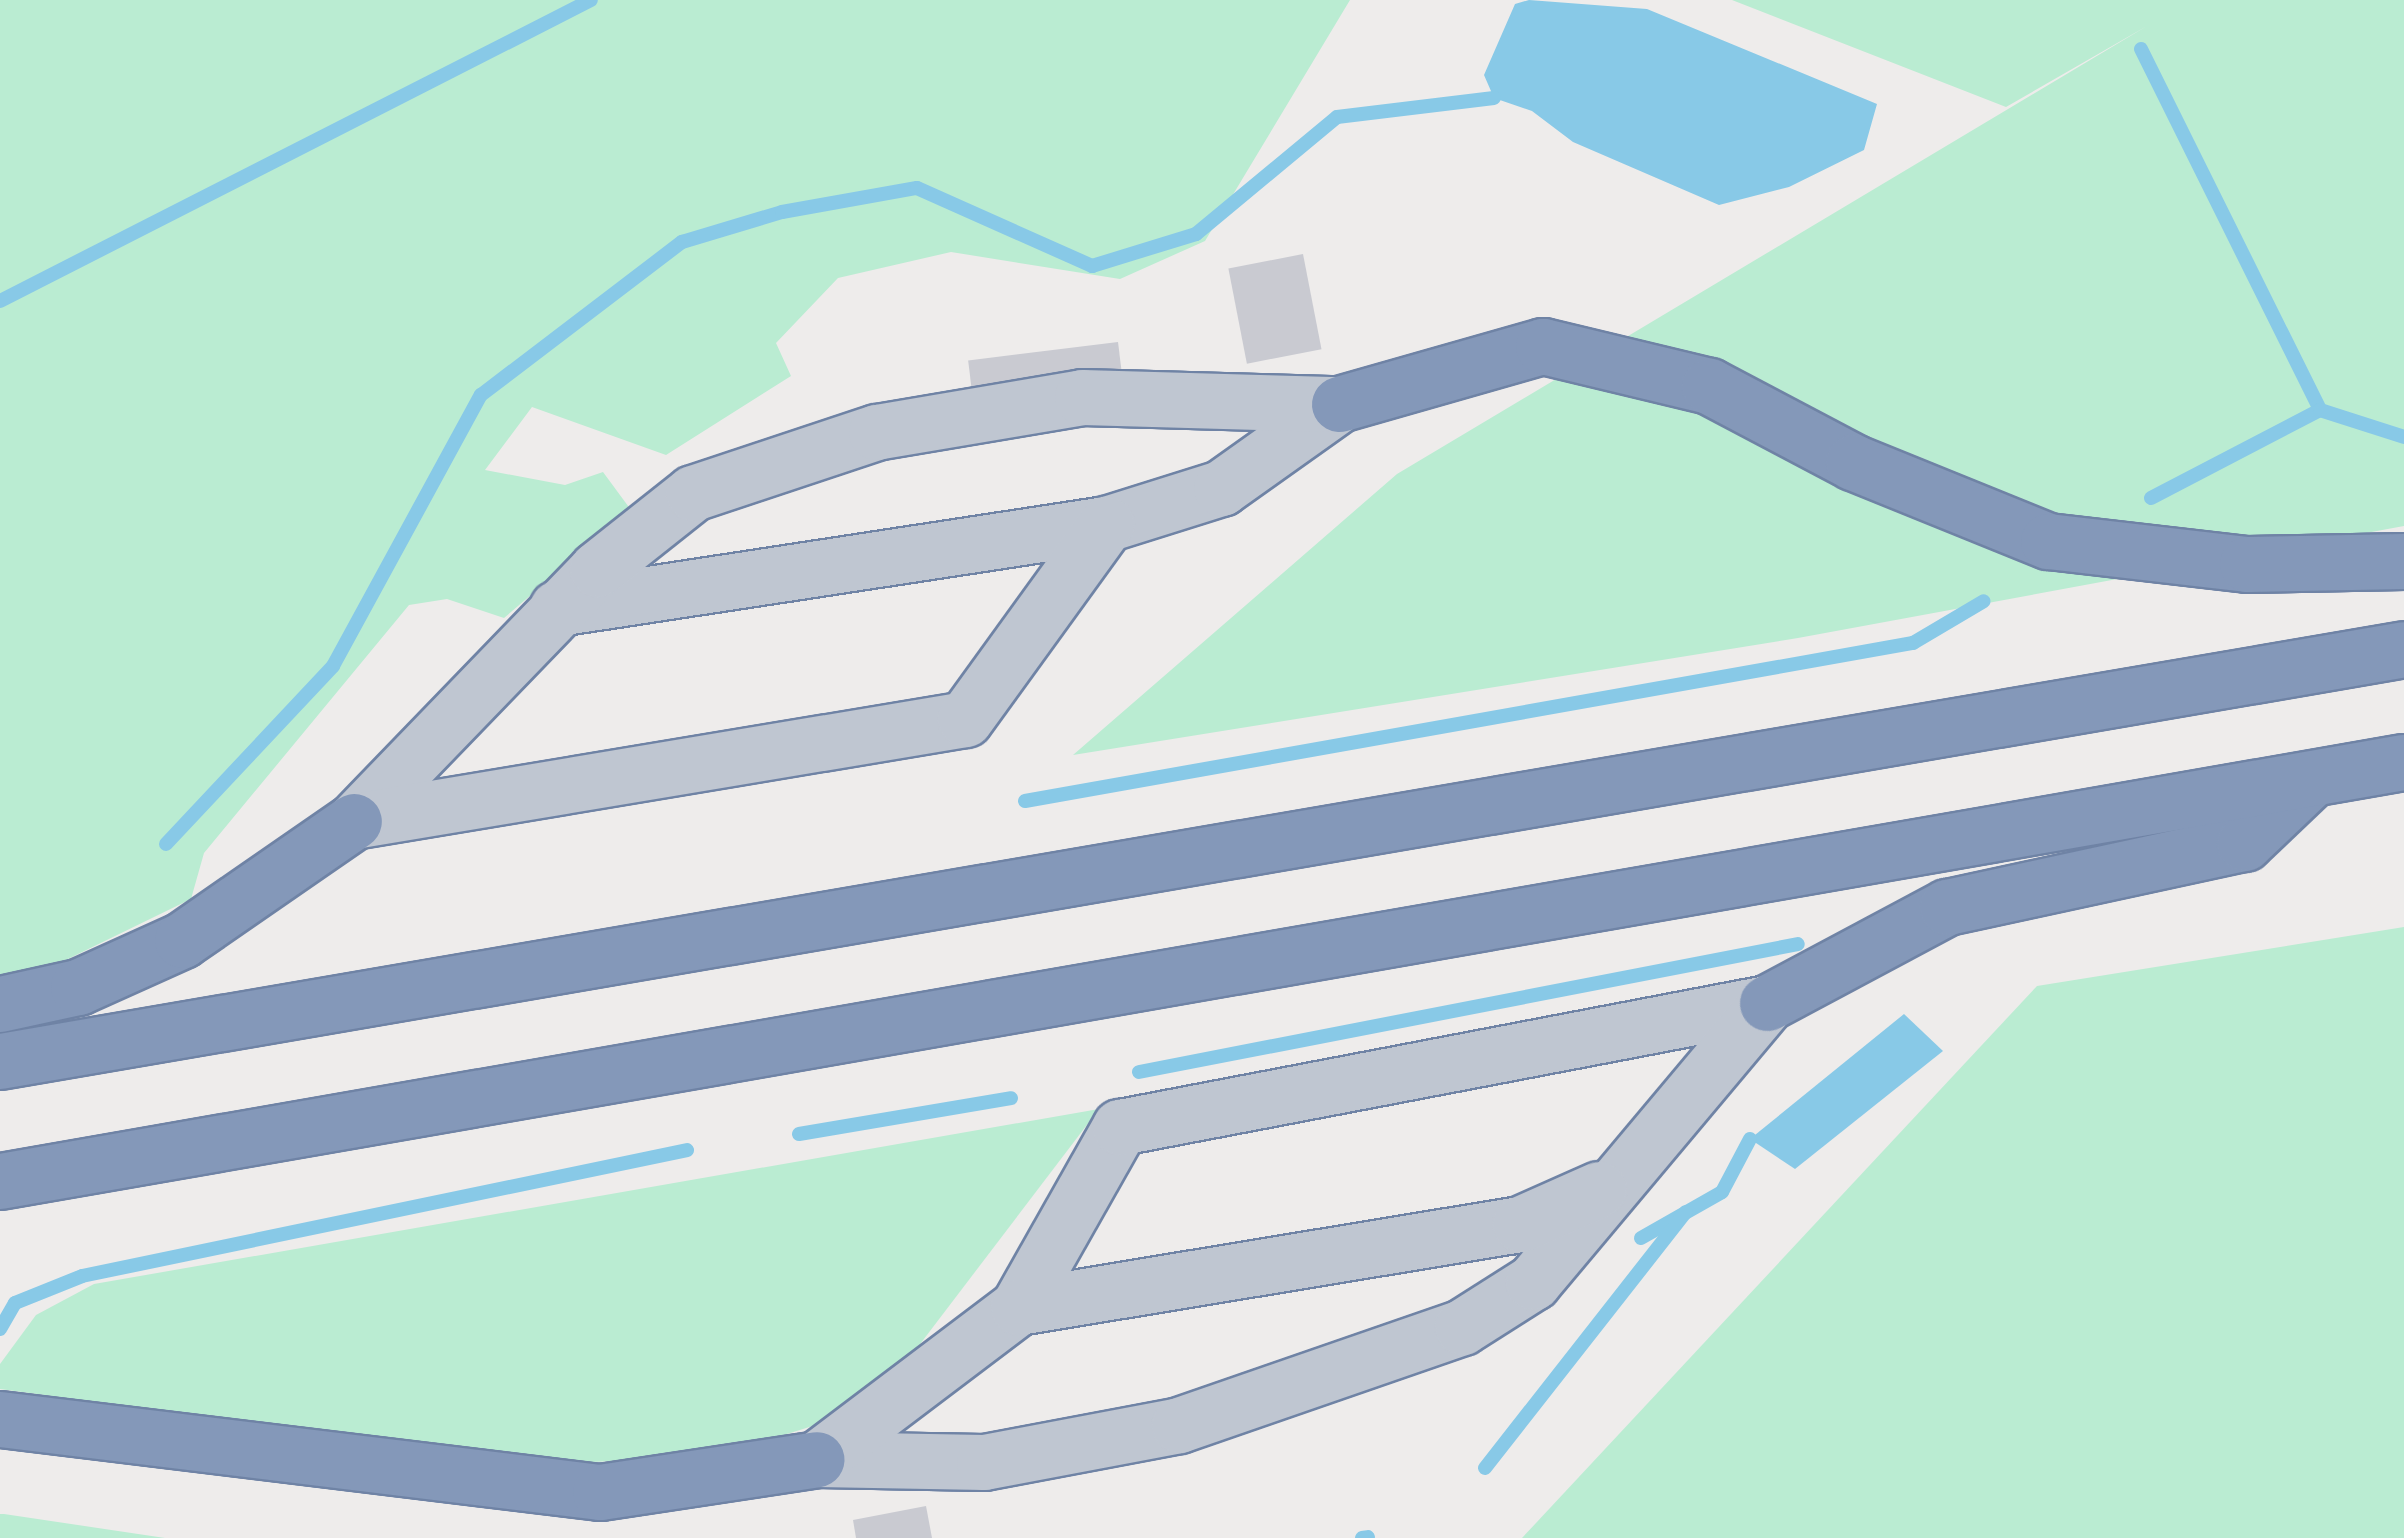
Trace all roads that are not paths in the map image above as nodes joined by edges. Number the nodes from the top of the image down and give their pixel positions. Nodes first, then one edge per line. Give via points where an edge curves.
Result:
1 (1339, 404) junction
2 (1106, 524) junction
3 (2404, 561) edge
4 (557, 608) junction
5 (2404, 649) edge
6 (2404, 762) edge
7 (2309, 781) junction
8 (354, 821) junction
9 (1767, 1003) junction
10 (0, 1004) edge
11 (0, 1061) edge
12 (0, 1180) edge
13 (1604, 1188) junction
14 (1018, 1307) junction
15 (0, 1418) edge
16 (817, 1459) junction

1 - 2 lane via 1222,488
1 - 3 highway via 1543,346 1709,386 1853,462 2048,541 2247,564
1 - 4 lane via 1082,396 876,432 693,493
2 - 4 lane
2 - 8 lane via 964,718
4 - 8 lane
5 - 11 highway
6 - 7 highway
7 - 9 highway via 2244,843 1947,907
7 - 12 highway
8 - 10 highway via 182,940 78,986
9 - 13 lane
9 - 14 lane via 1120,1127
13 - 14 lane via 1520,1224
13 - 16 lane via 1533,1282 1462,1328 1326,1381 1180,1425 984,1462
14 - 16 lane
15 - 16 highway via 600,1492

